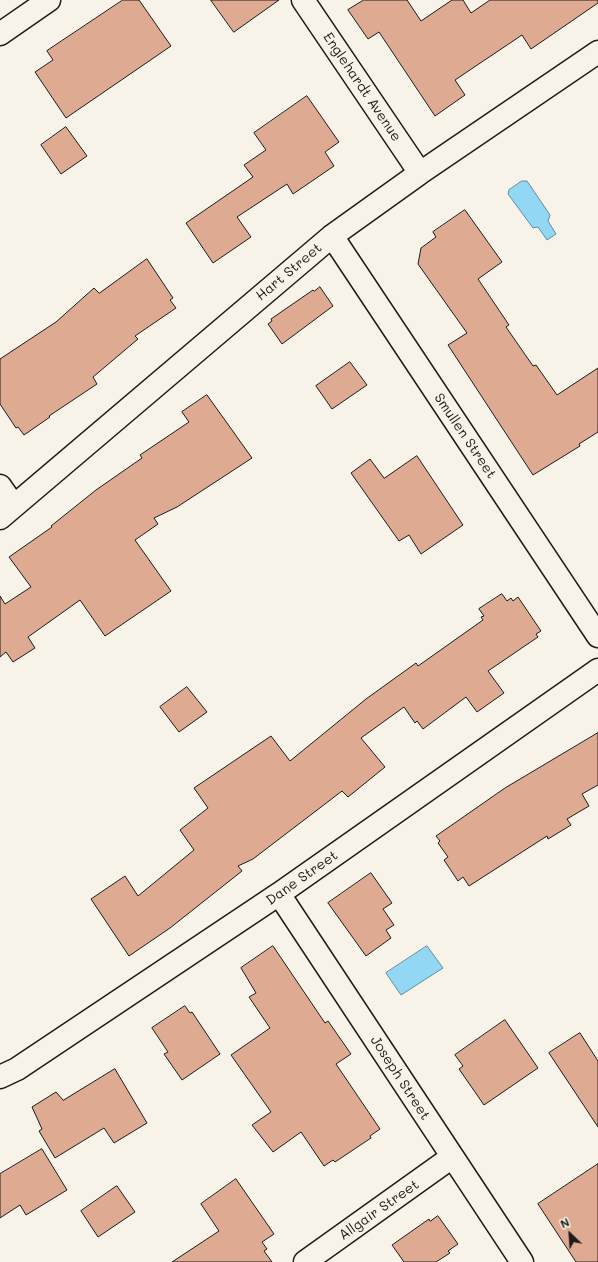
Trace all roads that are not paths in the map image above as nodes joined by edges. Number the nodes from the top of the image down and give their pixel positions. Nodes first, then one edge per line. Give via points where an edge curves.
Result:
1 (49, 0) edge
2 (303, 0) edge
3 (0, 34) edge
4 (598, 52) edge
5 (420, 173) junction
6 (332, 236) junction
7 (0, 486) edge
8 (7, 512) edge
9 (598, 636) edge
10 (598, 670) edge
11 (279, 894) junction
12 (0, 1078) edge
13 (452, 1157) junction
14 (305, 1262) edge
15 (522, 1262) edge

1 - 3 street
2 - 5 street, Englehardt Avenue
4 - 5 street, Hart Street
5 - 6 street, Hart Street
6 - 8 street, Hart Street
6 - 9 street, Smullen Street
7 - 8 street
10 - 11 street, Dane Street
11 - 12 street, Dane Street
11 - 13 street, Joseph Street
13 - 14 street, Allgair Street
13 - 15 street, Joseph Street

